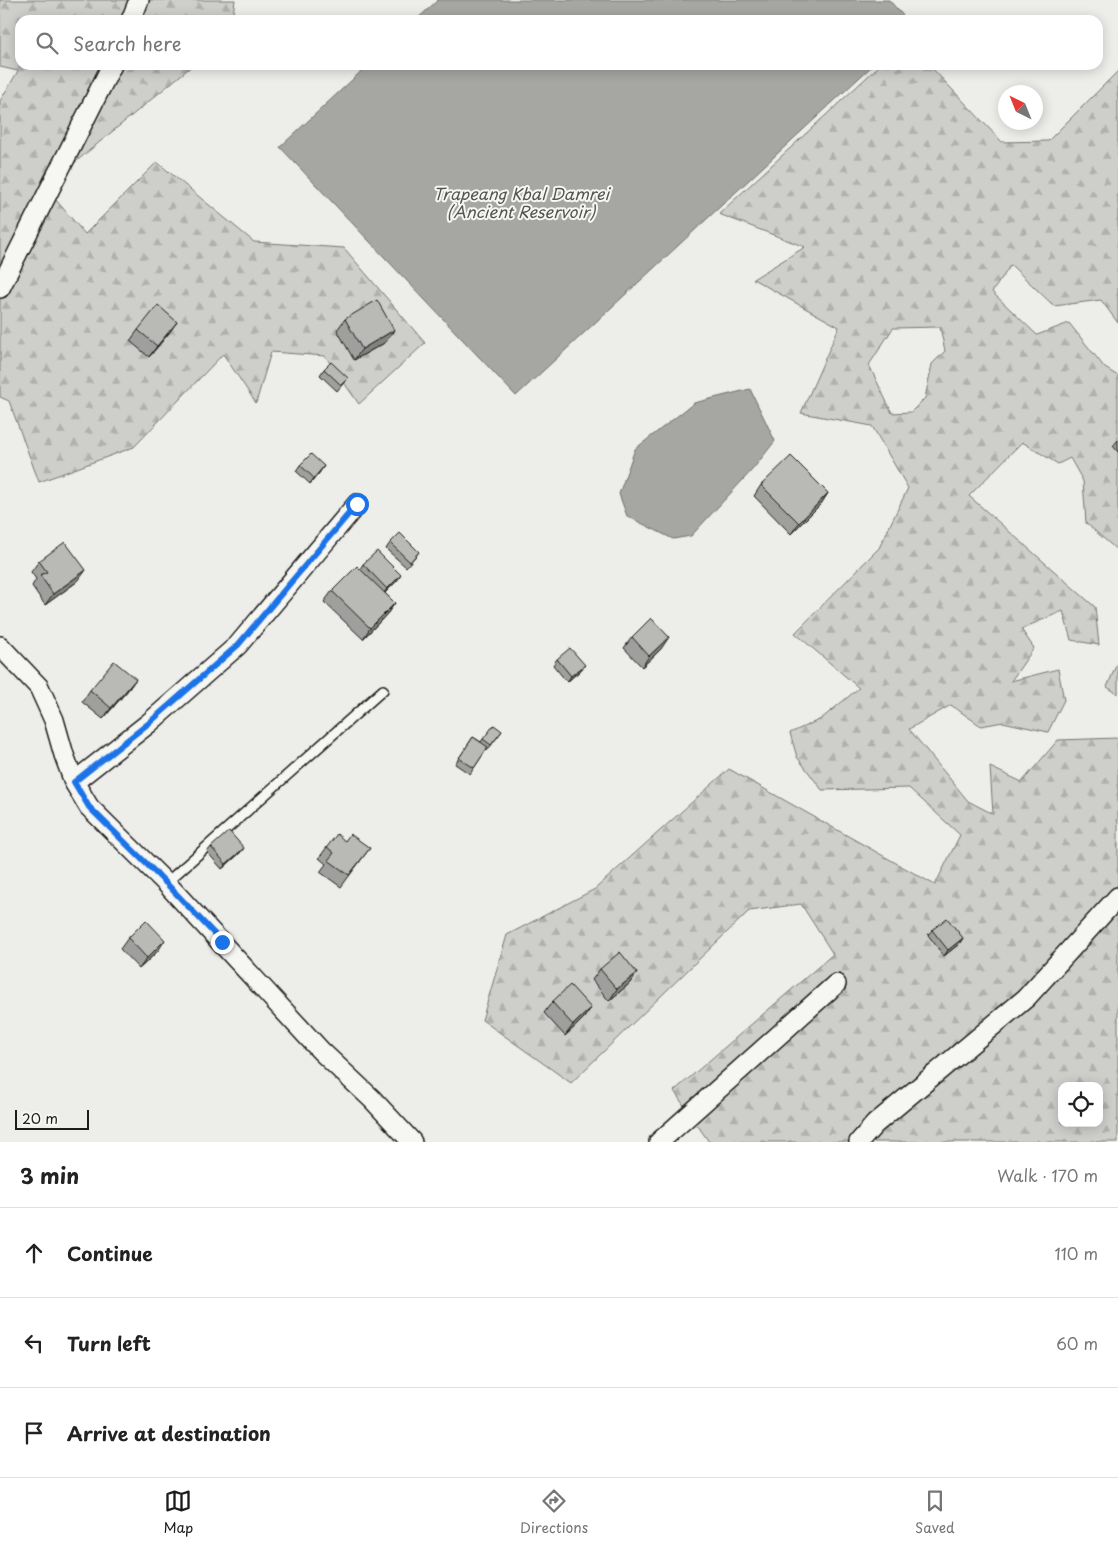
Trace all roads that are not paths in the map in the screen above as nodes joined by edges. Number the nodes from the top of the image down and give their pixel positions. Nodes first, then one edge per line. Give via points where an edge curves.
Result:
1 (139, 0) edge
2 (133, 15) edge
3 (109, 70) edge
4 (0, 288) edge
5 (357, 504) dead end
6 (0, 646) edge
7 (383, 690) dead end
8 (74, 782) junction
9 (166, 883) junction
10 (1118, 897) edge
11 (836, 984) dead end
12 (412, 1142) edge
13 (659, 1142) edge
14 (859, 1142) edge

1 - 2 street
3 - 4 street
5 - 8 street via 238,645 149,723
6 - 8 street via 39,687 54,720
7 - 9 lane
8 - 9 street via 89,807
9 - 12 street via 321,1051
10 - 14 street via 1026,998 875,1124
11 - 13 street

